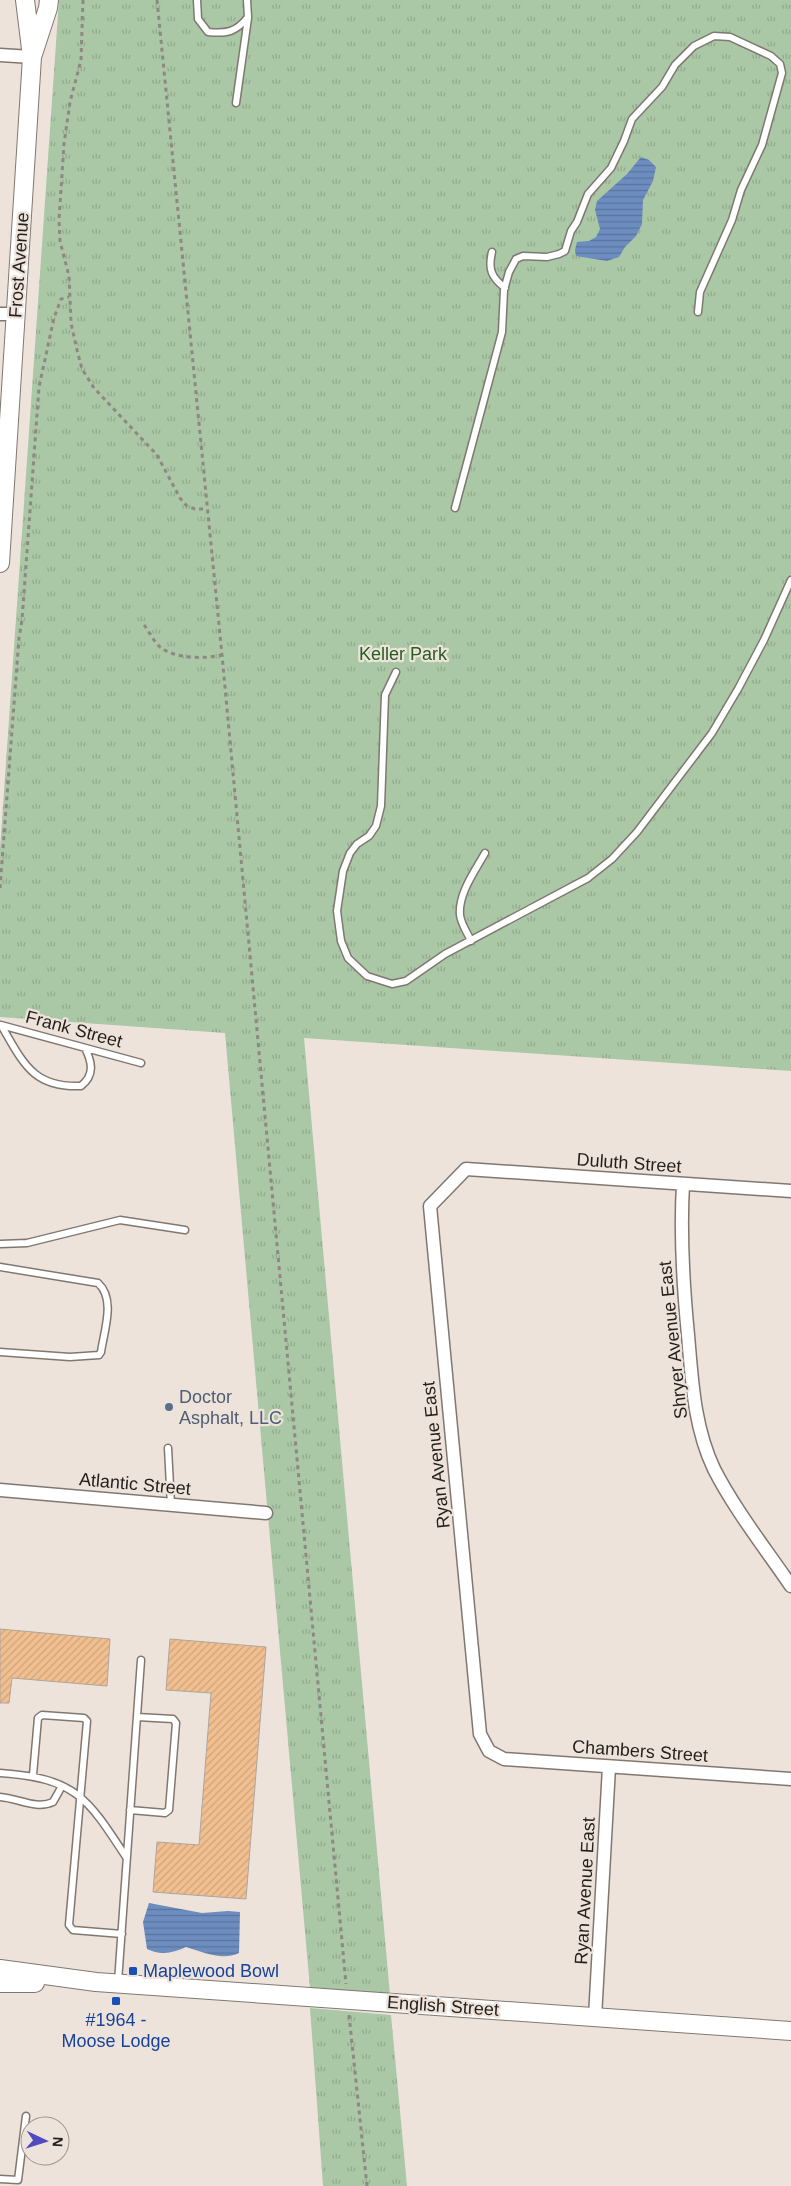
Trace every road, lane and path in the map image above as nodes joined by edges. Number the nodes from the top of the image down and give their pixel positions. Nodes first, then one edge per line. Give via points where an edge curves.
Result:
1 (25, 0) edge
2 (49, 0) edge
3 (83, 0) edge
4 (157, 0) edge
5 (197, 0) edge
6 (247, 0) edge
7 (248, 17) junction
8 (0, 55) edge
9 (32, 57) junction
10 (236, 103) dead end
11 (492, 252) dead end
12 (505, 288) junction
13 (69, 297) junction
14 (698, 312) dead end
15 (8, 314) edge
16 (455, 508) dead end
17 (207, 509) junction
18 (0, 552) edge
19 (791, 580) edge
20 (144, 625) dead end
21 (222, 655) junction
22 (396, 672) dead end
23 (484, 853) dead end
24 (0, 888) edge
25 (472, 940) junction
26 (1, 1025) edge
27 (85, 1048) junction
28 (140, 1063) dead end
29 (466, 1169) joint
30 (684, 1184) junction
31 (791, 1191) edge
32 (185, 1230) dead end
33 (0, 1244) edge
34 (0, 1267) edge
35 (0, 1352) edge
36 (168, 1448) dead end
37 (0, 1490) edge
38 (171, 1505) junction
39 (266, 1513) dead end
40 (791, 1586) edge
41 (141, 1660) dead end
42 (137, 1717) junction
43 (488, 1751) joint
44 (609, 1766) junction
45 (0, 1773) edge
46 (33, 1775) junction
47 (791, 1779) edge
48 (62, 1786) junction
49 (80, 1796) junction
50 (0, 1797) edge
51 (130, 1810) junction
52 (126, 1857) junction
53 (122, 1934) junction
54 (0, 1969) edge
55 (96, 1982) junction
56 (0, 1983) edge
57 (118, 1983) junction
58 (348, 1999) junction
59 (596, 2017) junction
60 (791, 2031) edge
61 (20, 2164) edge
62 (0, 2179) edge
63 (367, 2186) edge

1 - 9 street, Frost Avenue
2 - 9 street, Frost Avenue
3 - 13 path via 81,60 64,144 59,220 60,241 70,276
4 - 17 path
5 - 7 lane via 198,19 208,32 227,34 239,28
6 - 7 lane
7 - 10 lane
8 - 9 street
9 - 15 street, Frost Avenue
11 - 12 lane via 489,264 494,280
12 - 14 lane via 516,259 523,256 547,257 564,251 588,194 611,168 632,119 662,87 675,65 694,46 714,36 730,37 771,56 780,64 782,72 762,145 700,292
12 - 16 lane via 502,332
13 - 17 path via 71,323 82,369 94,388 157,455 187,506
13 - 24 path via 61,300 54,318 39,387
15 - 18 street, Frost Avenue
17 - 21 path
19 - 25 lane via 738,689 712,733 637,832 612,859 588,878
20 - 21 path via 160,647 176,655 212,658
21 - 58 path
22 - 25 lane via 385,695 382,796 376,826 370,836 357,844 343,871 338,911 341,941 356,968 367,976 392,984 406,981
23 - 25 lane via 461,902 462,924
26 - 27 lane, Frank Street
26 - 27 lane via 26,1068 60,1084 81,1086 89,1080 92,1067
27 - 28 lane, Frank Street
29 - 30 street, Duluth Street
29 - 43 street, Ryan Avenue East via 430,1206 480,1734
30 - 31 street, Duluth Street
30 - 40 street, Shryer Avenue East via 681,1245 696,1415 714,1469
32 - 33 lane via 120,1220 27,1243
34 - 35 lane via 98,1283 106,1292 108,1304 99,1355 70,1357
36 - 38 lane
37 - 38 street, Atlantic Street
38 - 39 street, Atlantic Street
41 - 42 lane
42 - 51 lane
42 - 51 lane via 173,1720 176,1723 169,1810
43 - 44 street, Chambers Street via 504,1759
44 - 47 street, Chambers Street
44 - 59 street, Ryan Avenue East
45 - 46 lane
46 - 48 lane
46 - 49 lane via 38,1718 42,1715 84,1718 87,1721
48 - 49 lane
48 - 50 lane via 53,1802 43,1806
49 - 52 lane via 100,1817
49 - 53 lane via 70,1928
51 - 52 lane
52 - 53 lane
53 - 57 lane
54 - 55 street, English Street
55 - 56 street, English Street
55 - 57 street, English Street
57 - 58 street, English Street
58 - 59 street, English Street
58 - 63 path
59 - 60 street, English Street
61 - 62 lane via 18,2180

